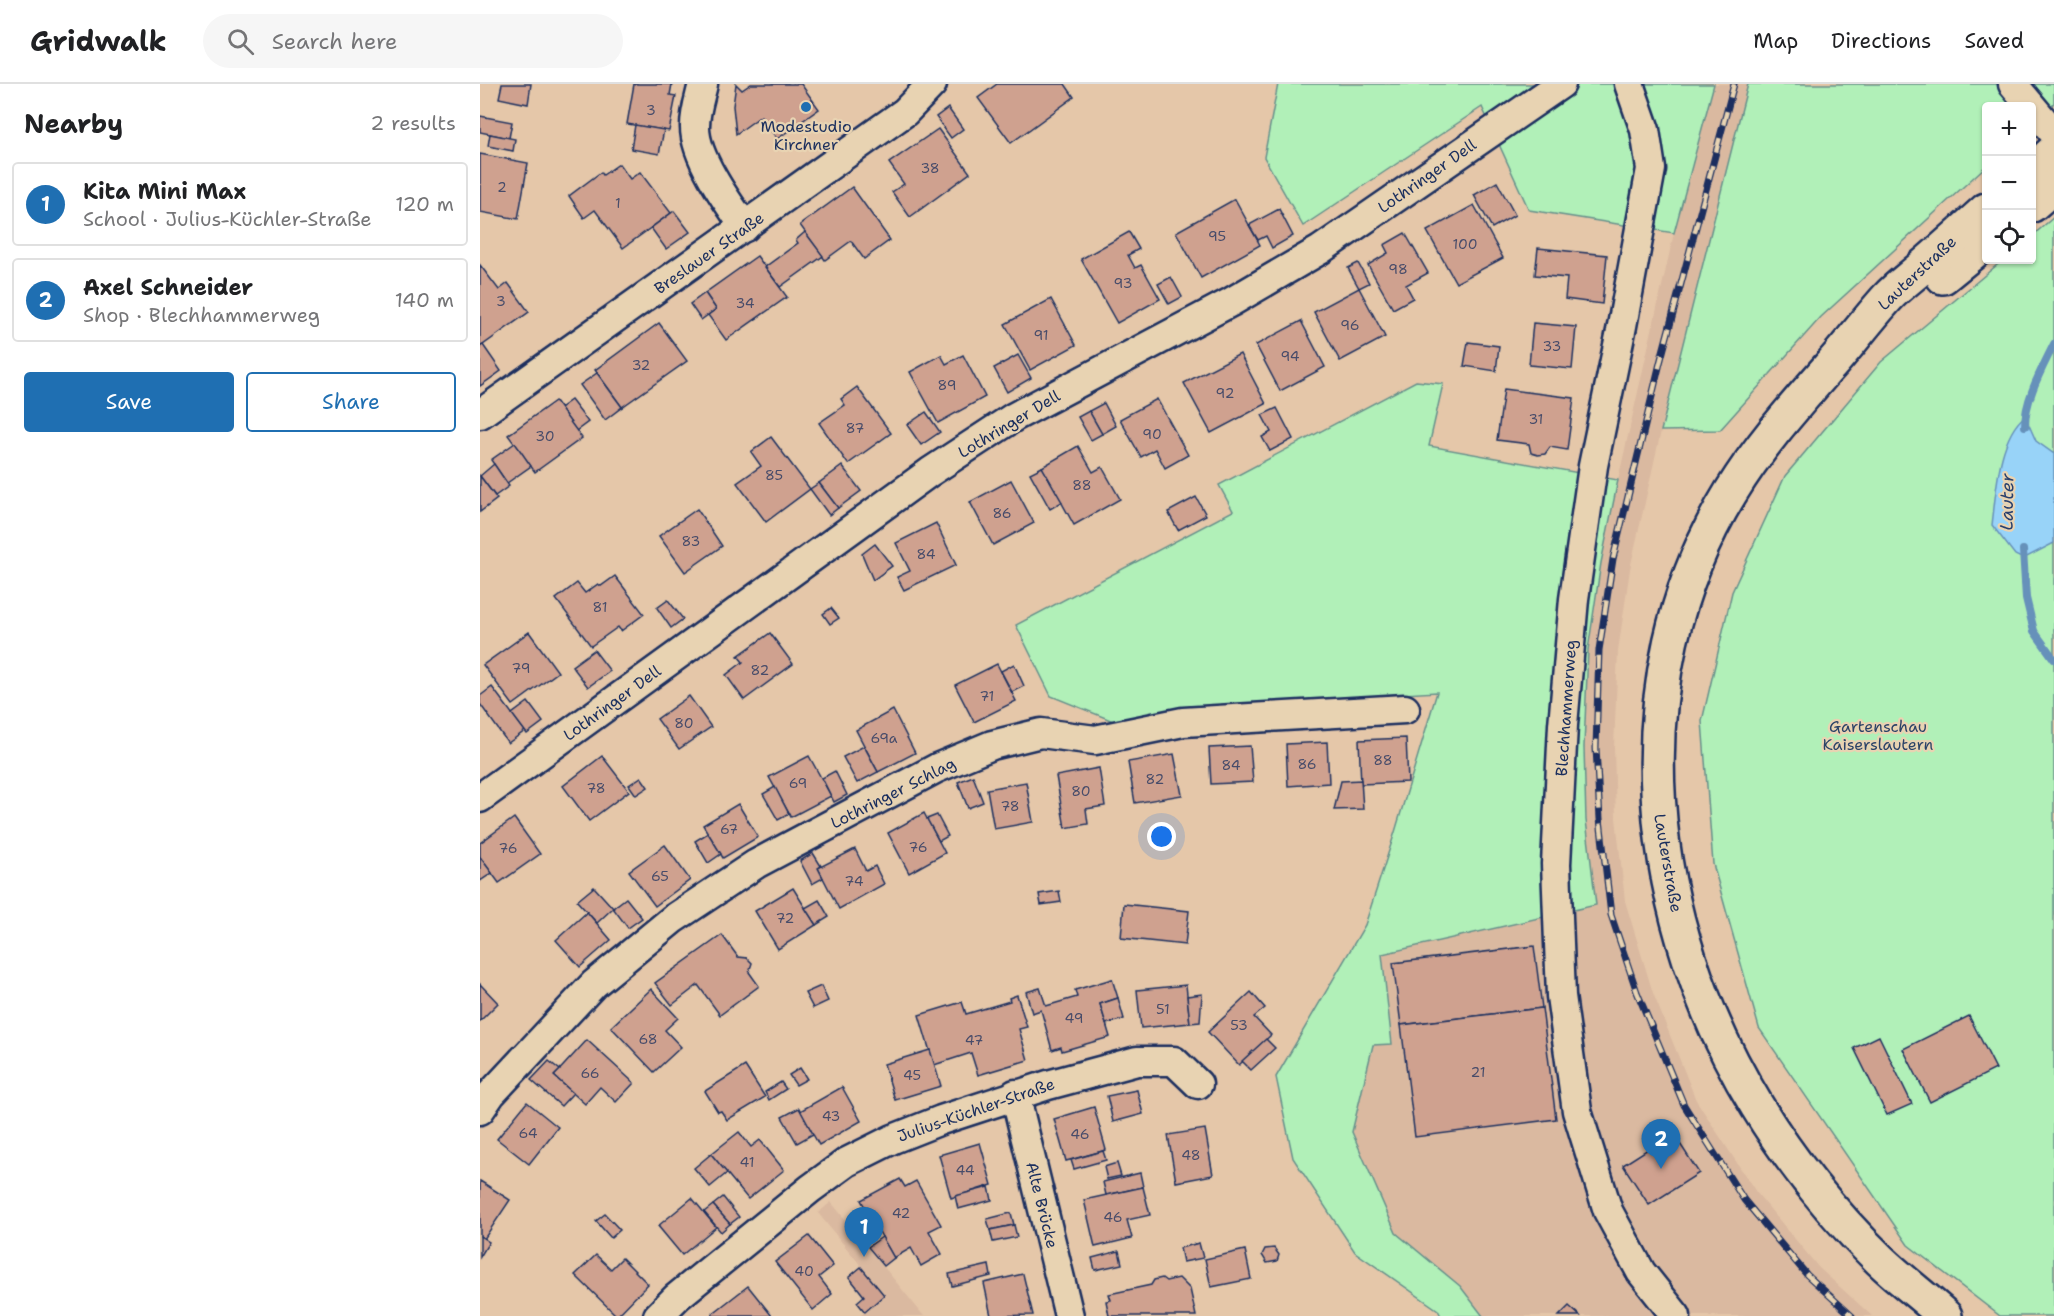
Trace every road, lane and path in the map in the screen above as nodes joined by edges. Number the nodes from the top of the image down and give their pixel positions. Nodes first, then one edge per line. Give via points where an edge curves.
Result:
1 (703, 84) edge
2 (932, 84) edge
3 (1561, 84) edge
4 (1629, 84) edge
5 (2013, 84) edge
6 (2054, 132) edge
7 (2054, 151) edge
8 (2036, 167) edge
9 (2054, 186) edge
10 (2036, 201) edge
11 (1982, 214) edge
12 (745, 227) junction
13 (1982, 245) edge
14 (1829, 368) junction
15 (480, 414) edge
16 (1405, 709) dead end
17 (480, 798) edge
18 (1198, 1084) dead end
19 (1016, 1094) junction
20 (480, 1110) edge
21 (658, 1316) edge
22 (1069, 1316) edge
23 (1676, 1316) edge
24 (1945, 1316) edge

1 - 12 street via 694,127 703,158
2 - 12 street, Breslauer Straße via 905,112
3 - 17 street, Lothringer Dell via 1320,250 1231,302 1014,417 930,472
4 - 23 street, Blechhammerweg via 1645,130 1651,169 1593,466 1574,599 1557,864 1562,996 1577,1111 1608,1211 1641,1272
5 - 6 street
7 - 8 main road
9 - 10 main road
11 - 14 main road, Lauterstraße via 1889,296
12 - 15 street, Breslauer Straße
13 - 14 main road, Lauterstraße
14 - 24 main road, Lauterstraße via 1758,450 1725,502 1695,564 1675,625 1661,695 1656,761 1659,819 1676,910 1696,976 1721,1039 1758,1108 1846,1224
16 - 20 street, Lothringer Schlag via 1182,722 1095,740 1041,733 992,745 942,766 756,864 673,919 594,984
18 - 19 street, Julius-Küchler-Straße via 1174,1061 1137,1061
19 - 21 street, Julius-Küchler-Straße via 893,1139 847,1162 676,1297
19 - 22 street, Alte Brücke

